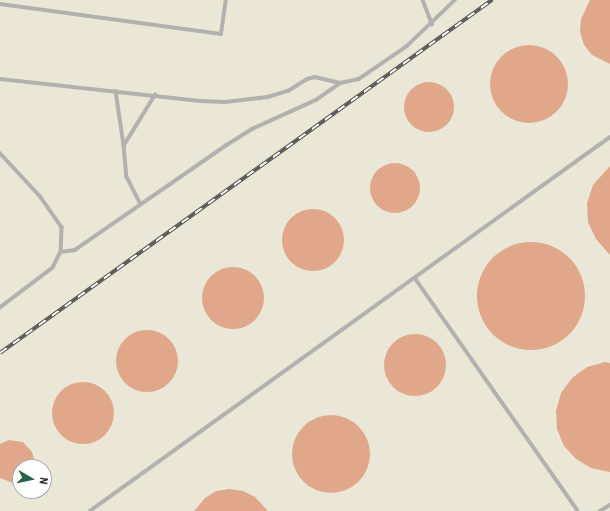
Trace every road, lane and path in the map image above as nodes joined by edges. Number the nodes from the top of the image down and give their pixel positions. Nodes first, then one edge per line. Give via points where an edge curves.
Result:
1 (226, 0) edge
2 (424, 0) edge
3 (455, 0) edge
4 (0, 4) edge
5 (432, 24) junction
6 (0, 79) edge
7 (340, 83) junction
8 (116, 91) junction
9 (155, 96) junction
10 (610, 137) edge
11 (124, 145) junction
12 (0, 153) edge
13 (141, 204) junction
14 (61, 252) junction
15 (415, 278) junction
16 (0, 308) edge
17 (610, 505) edge
18 (90, 511) edge
19 (578, 511) edge
20 (600, 511) edge

1 - 4 lane via 221,34
2 - 5 lane
3 - 5 lane
5 - 7 lane via 359,79
6 - 8 lane
7 - 9 lane via 315,77 282,93 233,101 200,101
7 - 13 lane via 316,100 252,129
8 - 9 lane
8 - 11 lane
9 - 11 lane
10 - 15 lane
11 - 13 lane via 127,177
12 - 14 lane via 40,196 62,227
13 - 14 lane via 75,250
14 - 16 lane via 53,268
15 - 18 lane
15 - 19 lane
17 - 20 lane

